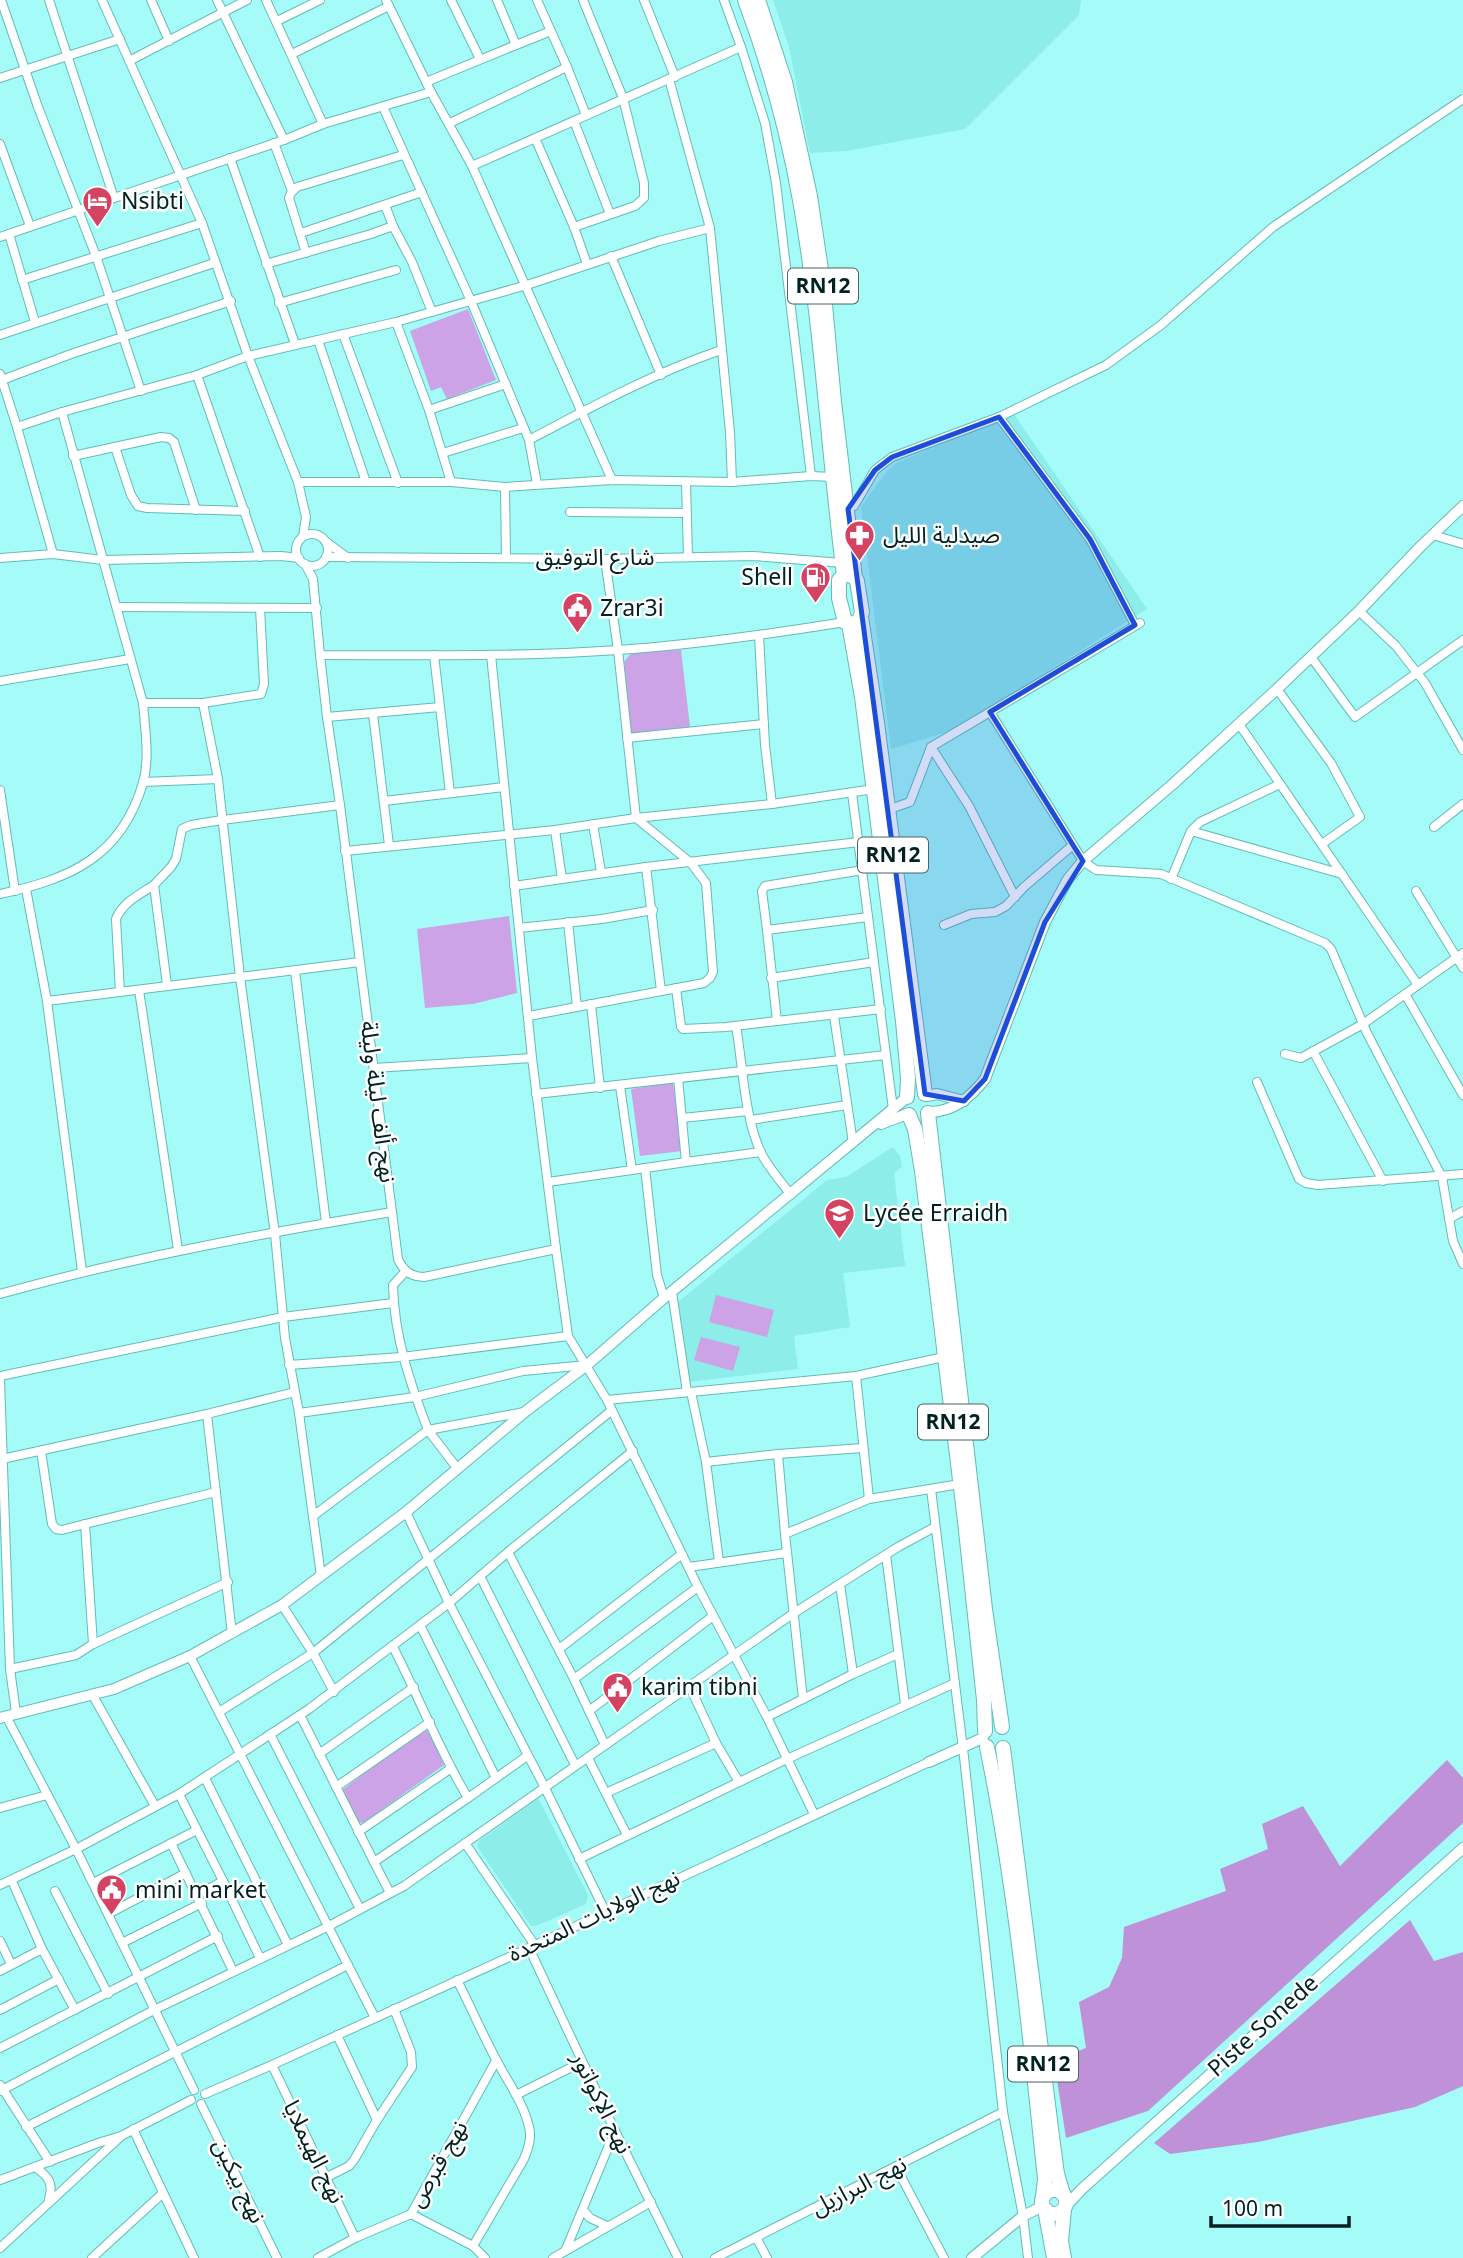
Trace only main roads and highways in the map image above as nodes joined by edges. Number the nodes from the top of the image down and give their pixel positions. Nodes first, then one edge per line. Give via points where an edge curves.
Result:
1 (745, 0) edge
2 (758, 0) edge
3 (847, 572) junction
4 (852, 621) junction
5 (927, 1095) junction
6 (904, 1107) junction
7 (928, 1112) junction
8 (1002, 1727) junction
9 (985, 1739) junction
10 (1003, 1748) junction
11 (1064, 2203) junction
12 (1044, 2204) junction
13 (1054, 2258) edge
14 (1064, 2258) edge

1 - 3 highway, RN12 via 799,198
2 - 3 highway, RN12 via 785,82 810,196 848,509
3 - 4 highway, RN12 via 860,597
3 - 4 highway, RN12 via 839,583 841,606
4 - 5 highway, RN12 via 876,711
4 - 6 highway, RN12 via 903,1021 908,1078
5 - 6 highway via 918,1091
5 - 7 highway, RN12
6 - 7 highway via 917,1118
6 - 9 highway, RN12 via 915,1129 922,1171
7 - 8 highway, RN12
8 - 9 highway via 991,1727
8 - 10 highway, RN12 via 1008,1737
9 - 10 highway via 997,1750
9 - 12 highway, RN12 via 1021,1969
10 - 11 highway, RN12
11 - 12 highway via 1054,2214
11 - 12 highway via 1053,2190
11 - 14 highway, RN12
12 - 13 highway, RN12

